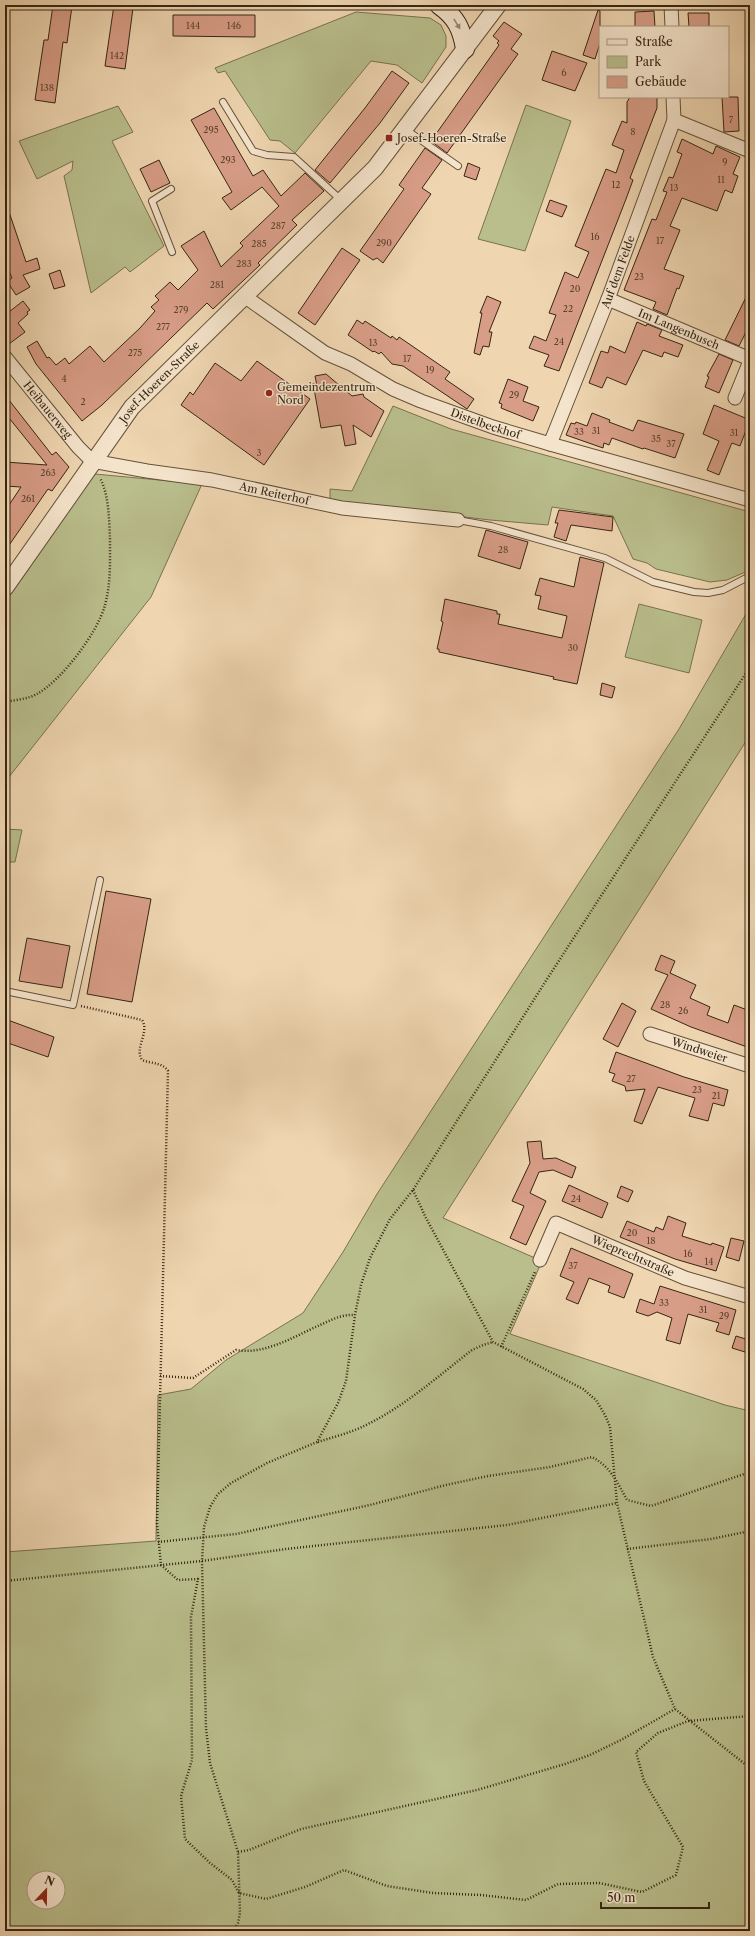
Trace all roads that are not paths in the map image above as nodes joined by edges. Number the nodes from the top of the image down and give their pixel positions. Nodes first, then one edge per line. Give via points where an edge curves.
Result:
1 (439, 5) edge
2 (498, 5) edge
3 (671, 5) edge
4 (672, 26) edge
5 (465, 49) junction
6 (673, 98) edge
7 (223, 102) dead end
8 (674, 120) junction
9 (405, 129) junction
10 (750, 151) edge
11 (458, 166) dead end
12 (171, 190) dead end
13 (342, 201) junction
14 (172, 252) dead end
15 (244, 296) junction
16 (608, 300) junction
17 (5, 357) edge
18 (750, 360) edge
19 (735, 398) dead end
20 (550, 444) junction
21 (92, 461) junction
22 (750, 500) edge
23 (458, 520) joint
24 (750, 576) edge
25 (5, 588) edge
26 (100, 880) dead end
27 (5, 991) edge
28 (650, 1034) dead end
29 (750, 1066) edge
30 (540, 1260) road end
31 (750, 1297) edge

1 -> 5 main road via 451,14 462,30
2 - 5 street, Josef-Hoeren-Straße
3 - 4 street
5 - 9 street, Josef-Hoeren-Straße
6 - 8 street, Auf dem Felde
7 - 13 lane via 253,151 294,157
8 - 10 street
8 - 16 street, Auf dem Felde
9 - 11 lane
9 - 13 street, Josef-Hoeren-Straße via 375,168
12 - 14 lane via 152,201
13 - 15 street, Josef-Hoeren-Straße
15 - 20 street, Distelbeckhof via 325,353 351,364 394,389 449,412
15 - 21 street, Josef-Hoeren-Straße via 132,407
16 - 18 street, Im Langenbusch
16 - 20 street, Auf dem Felde
17 - 21 street, Heibauerweg
18 - 19 street, Im Langenbusch
20 - 22 street, Distelbeckhof
21 - 23 street, Am Reiterhof via 212,480 342,508
21 - 25 street, Josef-Hoeren-Straße
23 - 24 lane via 491,526 605,558 653,582 694,592 723,590
26 - 27 lane via 73,1005
28 - 29 street, Windweier
30 - 31 street, Wieprechtstraße via 556,1223 685,1278

